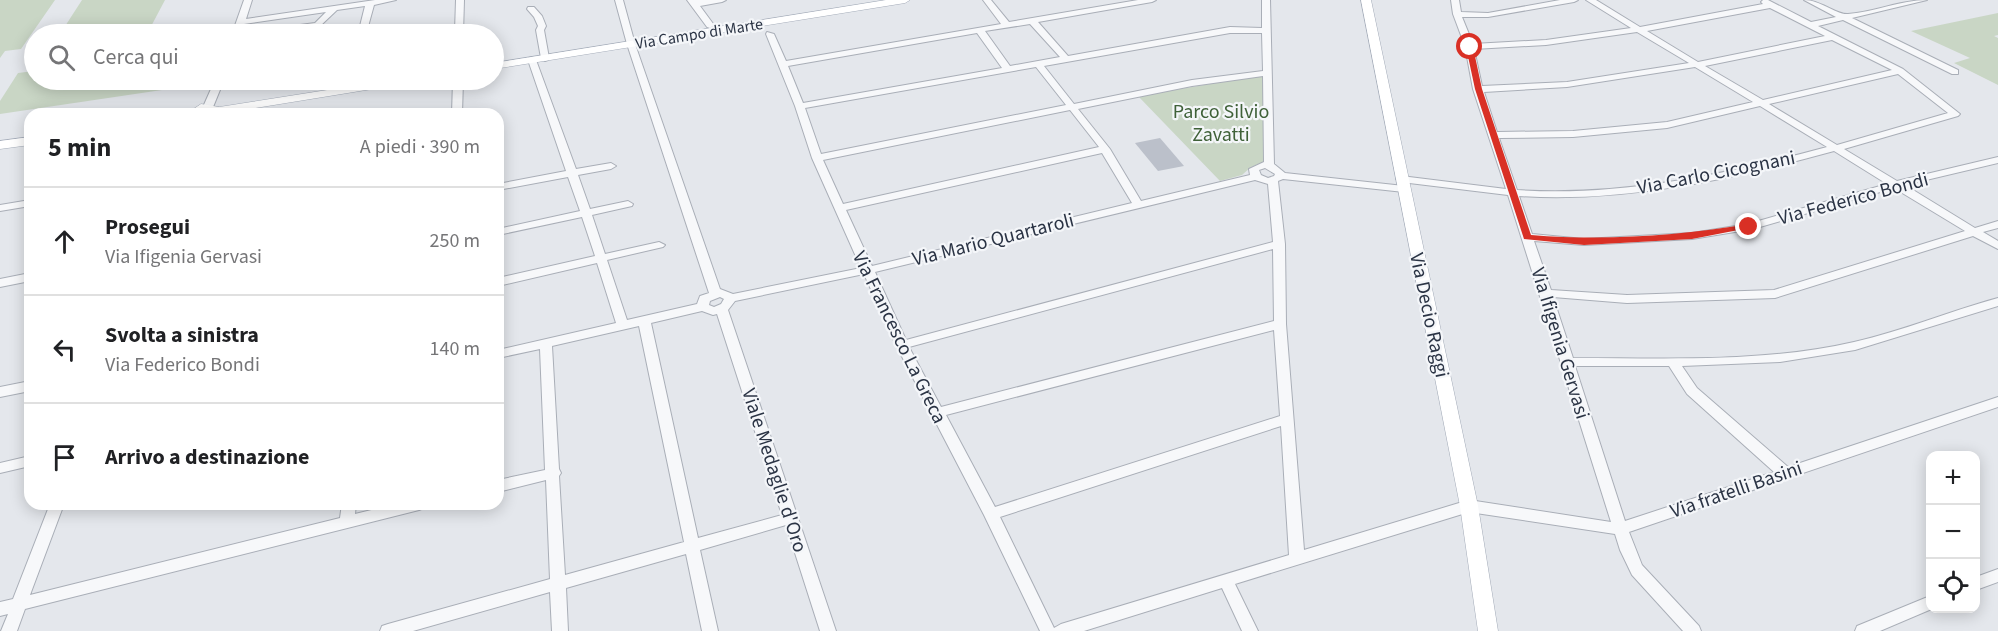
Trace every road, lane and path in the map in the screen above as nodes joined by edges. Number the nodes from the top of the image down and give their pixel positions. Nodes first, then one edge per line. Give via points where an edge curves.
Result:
1 (248, 0) edge
2 (392, 0) edge
3 (460, 0) edge
4 (619, 0) edge
5 (722, 0) edge
6 (905, 0) edge
7 (987, 0) edge
8 (1152, 0) edge
9 (1266, 0) edge
10 (1366, 0) edge
11 (1455, 0) edge
12 (1574, 0) edge
13 (1590, 0) edge
14 (1762, 0) edge
15 (1808, 0) edge
16 (1923, 0) edge
17 (693, 2) edge
18 (358, 3) edge
19 (370, 3) junction
20 (1771, 5) junction
21 (335, 8) junction
22 (531, 9) dead end
23 (1457, 14) junction
24 (1844, 17) junction
25 (240, 22) joint
26 (1033, 22) junction
27 (319, 24) edge
28 (365, 24) edge
29 (459, 24) edge
30 (710, 25) dead end
31 (1811, 25) junction
32 (1007, 26) junction
33 (1640, 30) junction
34 (980, 31) junction
35 (1267, 31) junction
36 (770, 34) dead end
37 (1832, 37) junction
38 (631, 44) junction
39 (1470, 47) junction
40 (545, 58) junction
41 (1066, 59) junction
42 (532, 60) junction
43 (504, 64) edge
44 (782, 64) junction
45 (1038, 64) junction
46 (1698, 64) junction
47 (1008, 69) junction
48 (1900, 71) junction
49 (1955, 72) dead end
50 (1269, 73) junction
51 (1478, 89) junction
52 (217, 90) edge
53 (344, 90) edge
54 (458, 90) edge
55 (1764, 104) junction
56 (800, 106) junction
57 (1069, 106) junction
58 (212, 108) edge
59 (225, 108) edge
60 (458, 108) edge
61 (1495, 135) junction
62 (24, 142) edge
63 (0, 146) edge
64 (1837, 147) junction
65 (1105, 149) junction
66 (816, 158) junction
67 (1998, 160) edge
68 (611, 166) dead end
69 (1269, 166) junction
70 (572, 173) junction
71 (1256, 177) junction
72 (1276, 178) junction
73 (1403, 184) junction
74 (1897, 184) junction
75 (504, 186) edge
76 (1513, 193) junction
77 (24, 204) edge
78 (628, 204) dead end
79 (1138, 204) junction
80 (0, 208) edge
81 (839, 208) junction
82 (586, 213) junction
83 (1998, 224) edge
84 (504, 231) edge
85 (1974, 231) junction
86 (1527, 237) junction
87 (658, 244) dead end
88 (1280, 244) junction
89 (1998, 246) edge
90 (600, 258) junction
91 (868, 270) junction
92 (24, 278) edge
93 (504, 281) edge
94 (0, 283) edge
95 (715, 293) junction
96 (1546, 293) junction
97 (1998, 302) edge
98 (726, 304) junction
99 (703, 307) junction
100 (644, 321) junction
101 (1280, 324) junction
102 (623, 325) junction
103 (546, 343) junction
104 (902, 345) junction
105 (504, 353) edge
106 (1566, 362) junction
107 (1673, 362) junction
108 (24, 387) edge
109 (0, 392) edge
110 (1998, 402) edge
111 (936, 413) junction
112 (1287, 419) junction
113 (24, 462) edge
114 (0, 468) edge
115 (1784, 472) junction
116 (554, 473) junction
117 (504, 485) edge
118 (1469, 506) junction
119 (55, 510) edge
120 (348, 510) edge
121 (394, 510) edge
122 (991, 514) junction
123 (791, 518) junction
124 (347, 521) junction
125 (1620, 529) junction
126 (692, 546) junction
127 (1297, 559) junction
128 (1998, 575) edge
129 (1226, 581) junction
130 (1980, 582) edge
131 (558, 583) junction
132 (19, 605) junction
133 (1926, 605) edge
134 (0, 609) edge
135 (9, 631) edge
136 (388, 631) edge
137 (560, 631) edge
138 (710, 631) edge
139 (828, 631) edge
140 (1048, 631) edge
141 (1061, 631) edge
142 (1250, 631) edge
143 (1488, 631) edge
144 (1693, 631) edge
145 (1863, 631) edge

1 - 25 street
2 - 19 street
3 - 29 street
4 - 38 street
5 - 17 street
6 - 38 main road, Via Campo di Marte
7 - 32 street
8 - 26 street
9 - 35 street
10 - 73 main road, Via Decio Raggi
11 - 23 street, Via Ifigenia Gervasi
12 - 23 street via 1488,15
13 - 33 street
14 - 20 street
15 - 24 street
16 - 24 street
17 - 30 street
18 - 19 street
18 - 21 street
19 - 28 street
20 - 31 street
20 - 33 street
21 - 25 street
21 - 27 street
22 - 40 street via 542,26
23 - 39 street, Via Ifigenia Gervasi
24 - 31 street
24 - 49 street
26 - 32 street
26 - 41 street
31 - 37 street
32 - 34 street
33 - 39 street via 1537,44
33 - 46 street
34 - 44 street
34 - 47 street
35 - 41 street via 1230,30
35 - 50 street
36 - 44 street, Via Francesco La Greca
37 - 46 street
37 - 48 street
38 - 40 main road, Via Campo di Marte
38 - 95 street
39 - 51 street, Via Ifigenia Gervasi
40 - 42 main road, Via Campo di Marte
41 - 45 street
42 - 43 main road, Via Campo di Marte
42 - 70 street
44 - 56 street, Via Francesco La Greca
45 - 47 street
45 - 57 street
46 - 51 street via 1582,82
46 - 55 street
47 - 56 street
48 - 55 street
48 - 64 street, Via Carlo Cicognani via 1955,114
50 - 57 street
50 - 69 street
51 - 61 street, Via Ifigenia Gervasi
52 - 58 street
53 - 59 main road
54 - 60 street
55 - 61 street via 1667,125 1573,134
55 - 64 street
56 - 66 street, Via Francesco La Greca
57 - 65 street
57 - 66 street
61 - 76 street, Via Ifigenia Gervasi
62 - 63 main road
64 - 74 street
64 - 76 street, Via Carlo Cicognani via 1676,184 1576,194
65 - 79 street
65 - 81 street
66 - 81 street, Via Francesco La Greca
67 - 74 street, Via Federico Bondi
68 - 70 street
69 - 71 street via 1256,167
69 - 72 street via 1276,169
70 - 75 street
70 - 82 street
71 - 72 street
71 - 79 street, Via Mario Quartaroli
72 - 73 street
72 - 88 street
73 - 76 street, Via Carlo Cicognani
73 - 118 main road, Via Decio Raggi
74 - 85 street
74 - 86 street, Via Federico Bondi via 1749,227 1692,236 1584,242
76 - 86 street, Via Ifigenia Gervasi
77 - 80 street
78 - 82 street
79 - 91 street, Via Mario Quartaroli
81 - 91 street, Via Francesco La Greca
82 - 84 street
82 - 90 street
83 - 85 street
85 - 89 street
85 - 96 street via 1774,294 1627,299
86 - 96 street, Via Ifigenia Gervasi
87 - 90 street
88 - 101 street
88 - 104 street
90 - 93 street
90 - 102 street
91 - 98 street, Via Mario Quartaroli
91 - 104 street, Via Francesco La Greca
92 - 94 street
95 - 98 street via 726,294
95 - 99 street via 704,298
96 - 106 street, Via Ifigenia Gervasi
97 - 107 street via 1856,346 1780,358
98 - 99 street via 713,311
98 - 123 street, Viale Medaglie d'Oro
99 - 100 street
100 - 102 street
100 - 126 street
101 - 111 street
101 - 112 street
102 - 103 street
103 - 105 street
103 - 116 street
104 - 111 street, Via Francesco La Greca
106 - 107 street
106 - 125 street, Via Ifigenia Gervasi
107 - 115 street via 1692,391
108 - 109 street
110 - 115 street, Via fratelli Basini
111 - 122 street, Via Francesco La Greca
112 - 122 street
112 - 127 street
113 - 114 street
115 - 125 street, Via fratelli Basini
116 - 117 street
116 - 131 street
118 - 125 street, Via fratelli Basini
118 - 127 street
118 - 143 main road, Via Decio Raggi
119 - 132 street
120 - 124 street
121 - 124 street
122 - 140 street, Via Francesco La Greca
123 - 126 street
123 - 139 street, Viale Medaglie d'Oro
124 - 132 street
125 - 144 street, Via Ifigenia Gervasi via 1637,570
126 - 131 street
126 - 138 street
127 - 129 street
128 - 130 street
129 - 141 street
129 - 142 street
131 - 136 street
131 - 137 street
132 - 134 street
132 - 135 street
133 - 145 street

